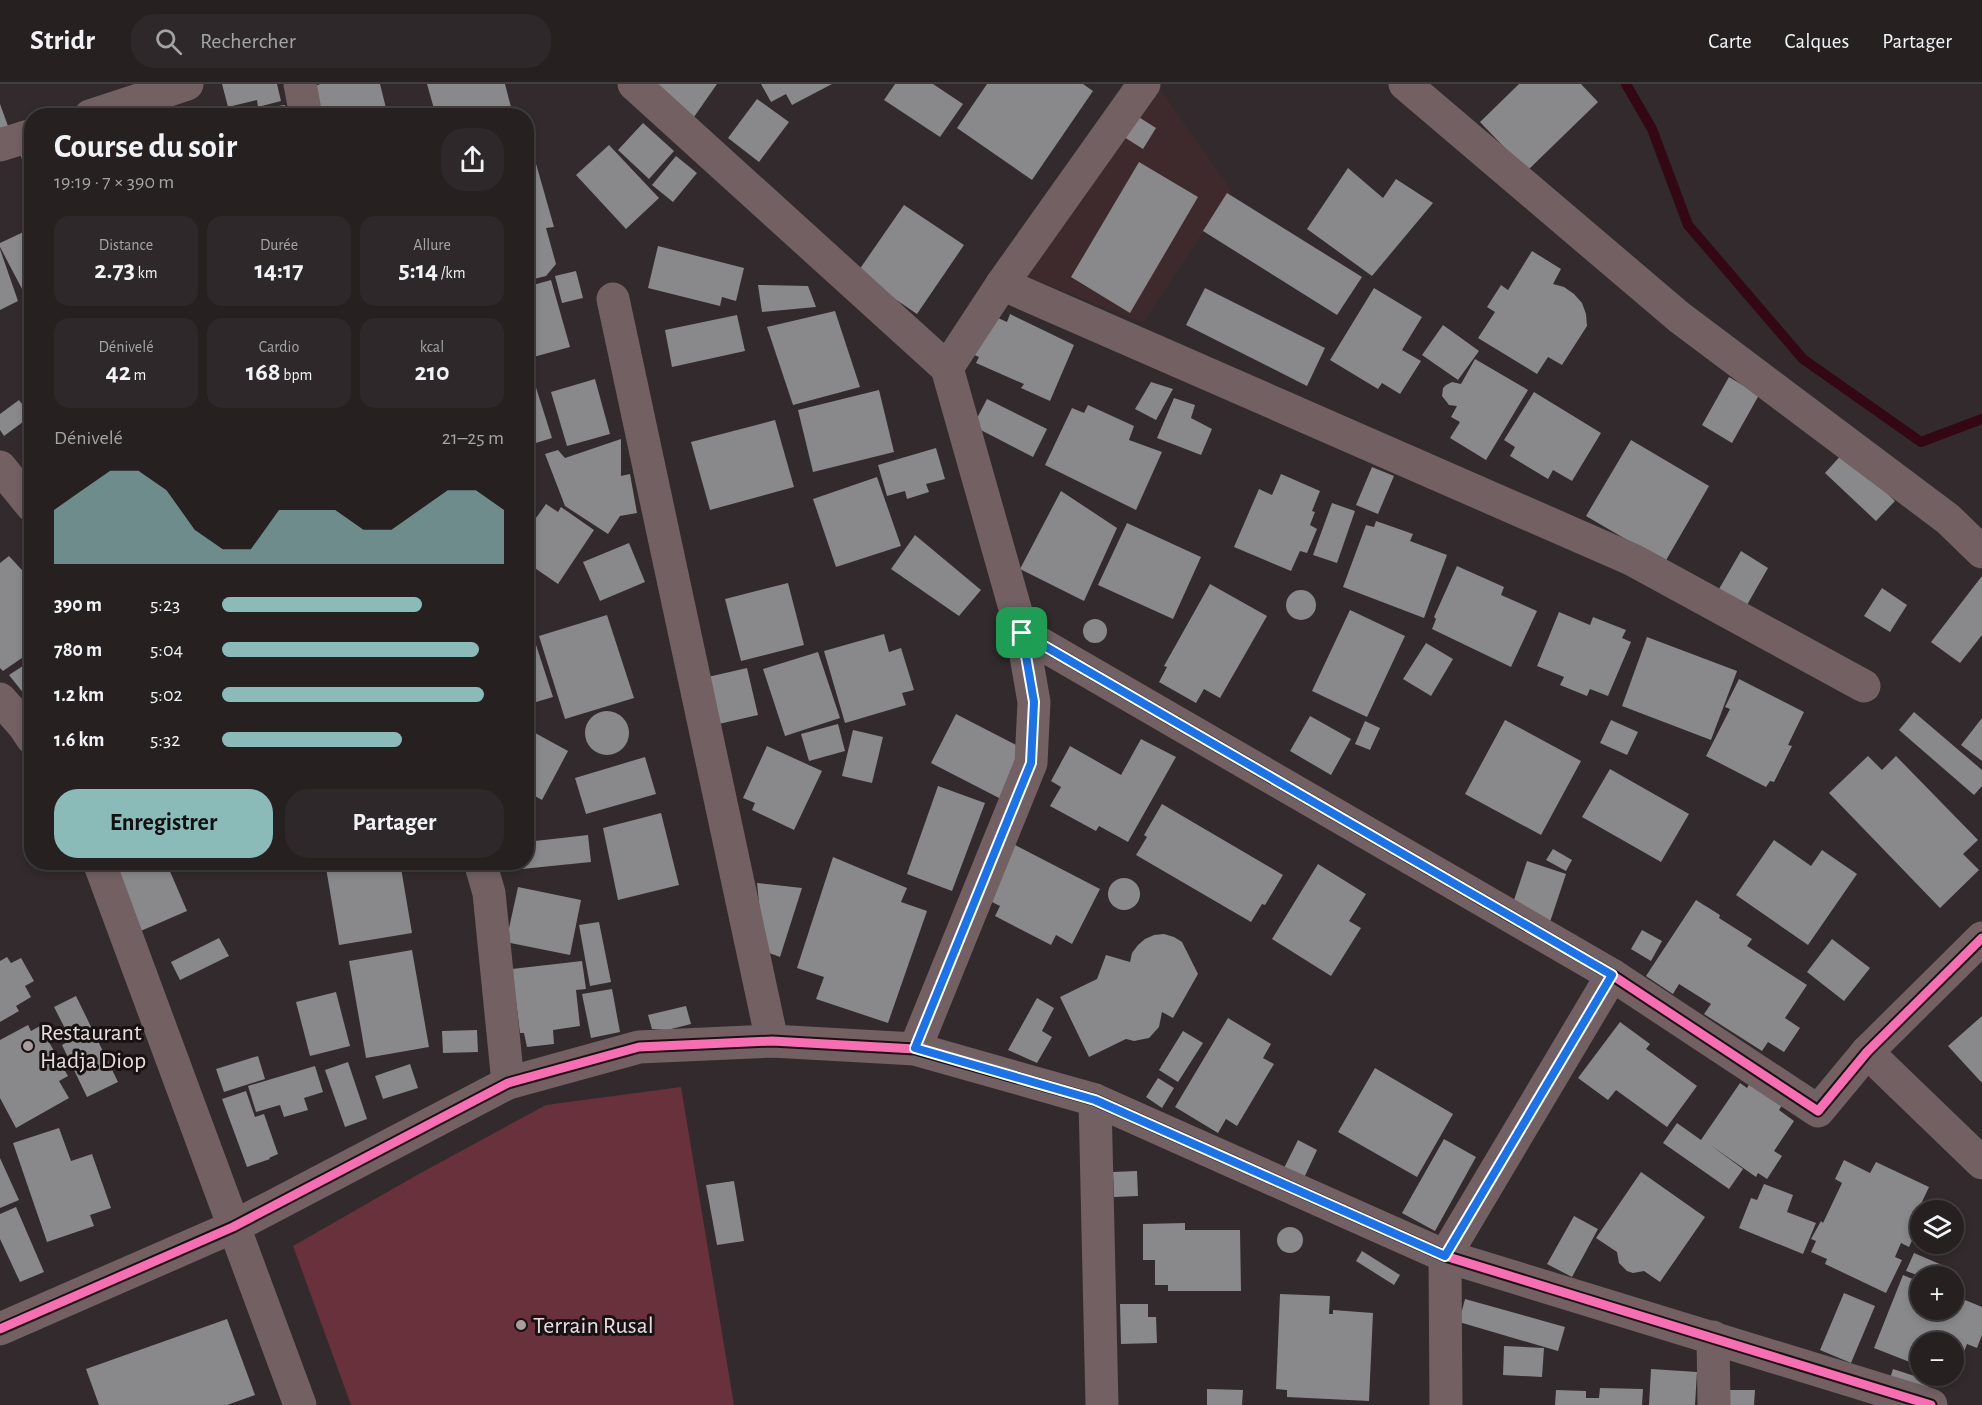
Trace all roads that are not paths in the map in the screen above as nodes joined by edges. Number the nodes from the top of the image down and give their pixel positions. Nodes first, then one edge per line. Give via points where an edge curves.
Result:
1 (187, 84) edge
2 (300, 84) edge
3 (634, 84) edge
4 (1143, 84) edge
5 (1405, 84) edge
6 (114, 108) edge
7 (304, 108) edge
8 (24, 138) edge
9 (0, 145) edge
10 (1002, 284) junction
11 (613, 298) dead end
12 (946, 368) junction
13 (0, 466) edge
14 (24, 496) edge
15 (1982, 552) edge
16 (1022, 633) junction
17 (1864, 686) dead end
18 (0, 699) edge
19 (24, 726) edge
20 (102, 870) edge
21 (482, 870) edge
22 (1982, 938) edge
23 (1612, 975) junction
24 (772, 1041) junction
25 (915, 1048) junction
26 (1867, 1052) junction
27 (508, 1083) junction
28 (1095, 1100) junction
29 (1982, 1163) edge
30 (233, 1227) junction
31 (1445, 1256) junction
32 (0, 1329) edge
33 (1713, 1337) junction
34 (300, 1405) edge
35 (1102, 1405) edge
36 (1446, 1405) edge
37 (1714, 1405) edge
38 (1931, 1405) edge

1 - 6 street
2 - 7 street
3 - 12 street
4 - 10 street
5 - 15 street via 1679,317 1948,519
8 - 9 street
10 - 12 street
10 - 17 street via 1634,560
11 - 24 street
12 - 16 street
13 - 14 street
16 - 23 street
16 - 25 street via 1034,702 1031,763
18 - 19 street
20 - 30 street
21 - 27 street via 489,893
22 - 26 street
23 - 26 street via 1818,1112
23 - 31 street
24 - 25 street
24 - 27 street via 639,1047
25 - 28 street
26 - 29 street
27 - 30 street
28 - 31 street
28 - 35 street
30 - 32 street
30 - 34 street
31 - 33 street
31 - 36 street
33 - 37 street
33 - 38 street

